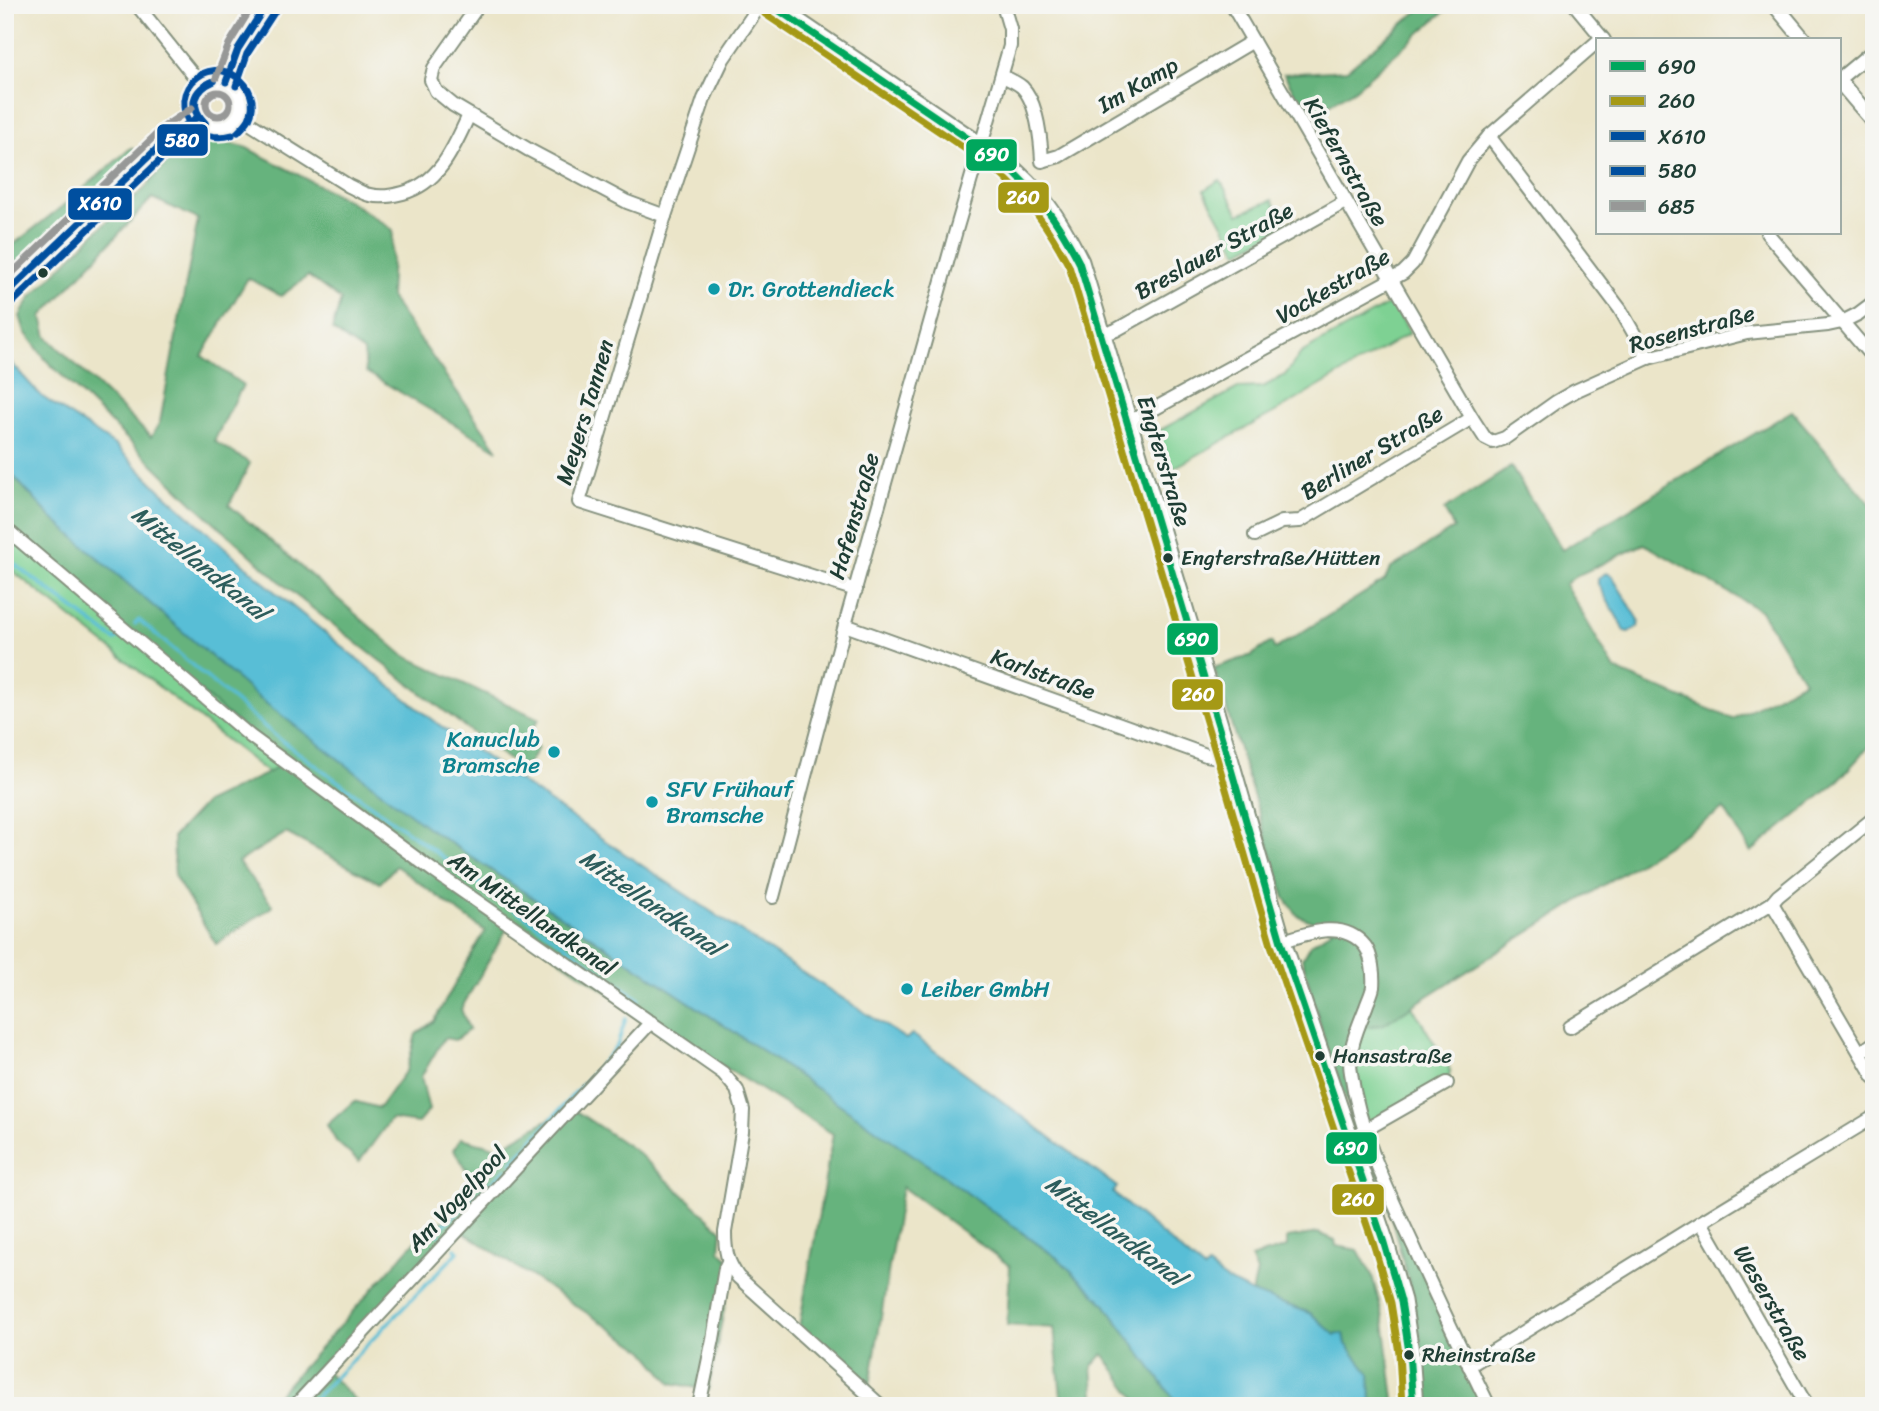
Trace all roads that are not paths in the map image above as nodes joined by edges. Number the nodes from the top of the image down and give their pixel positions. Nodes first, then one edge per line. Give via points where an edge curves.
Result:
1 (136, 5) edge
2 (265, 5) edge
3 (760, 5) edge
4 (771, 5) edge
5 (1003, 5) edge
6 (1232, 5) edge
7 (1575, 5) edge
8 (1775, 5) edge
9 (475, 10) dead end
10 (1600, 38) edge
11 (1802, 38) edge
12 (1253, 41) junction
13 (1596, 44) edge
14 (1874, 50) edge
15 (1002, 76) junction
16 (1840, 79) edge
17 (1840, 81) edge
18 (226, 82) junction
19 (202, 86) junction
20 (238, 116) junction
21 (469, 116) junction
22 (198, 117) junction
23 (1874, 122) edge
24 (1489, 136) junction
25 (980, 148) junction
26 (1345, 202) junction
27 (665, 216) junction
28 (1768, 234) edge
29 (1391, 280) junction
30 (5, 295) edge
31 (1874, 302) edge
32 (1842, 322) junction
33 (1101, 335) junction
34 (1648, 358) junction
35 (1874, 359) edge
36 (1472, 418) junction
37 (1126, 422) junction
38 (1493, 442) joint
39 (5, 528) edge
40 (1255, 535) dead end
41 (856, 590) junction
42 (845, 625) junction
43 (1227, 755) junction
44 (1872, 825) edge
45 (773, 897) dead end
46 (1775, 900) junction
47 (1281, 942) junction
48 (650, 1022) junction
49 (1570, 1027) dead end
50 (1874, 1043) edge
51 (1860, 1052) junction
52 (1874, 1077) edge
53 (1447, 1083) dead end
54 (1874, 1117) edge
55 (1363, 1131) junction
56 (1701, 1222) junction
57 (728, 1262) junction
58 (1469, 1366) junction
59 (295, 1406) edge
60 (699, 1406) edge
61 (881, 1406) edge
62 (1413, 1406) edge
63 (1489, 1406) edge
64 (1807, 1406) edge

1 - 19 street
2 - 18 main road via 238,49
3 - 27 street, Meyers Tannen via 723,60 704,99
4 - 25 main road, Engterstraße
5 - 15 street, Hafenstraße via 1010,46
6 - 12 street, Kiefernstraße
7 - 10 street
8 - 11 street
9 - 21 street via 434,68 431,80 436,91
12 - 15 street, Im Kamp via 1059,156 1042,161 1029,94
12 - 26 street, Kiefernstraße
13 - 24 street, Vockestraße
14 - 16 street
15 - 25 street, Hafenstraße
17 - 23 street
18 - 19 main road
18 - 20 main road via 241,98
19 - 22 main road via 194,105
20 - 21 street via 349,186 369,195 391,196 426,183 441,168
20 - 22 main road via 230,125 214,128
21 - 27 street via 627,202
22 - 30 main road via 172,134
24 - 29 street, Vockestraße via 1468,161 1413,263
24 - 34 street via 1620,309
25 - 33 main road, Engterstraße via 1020,176 1058,222 1079,262
25 - 41 street, Hafenstraße
26 - 29 street, Kiefernstraße
26 - 33 street, Breslauer Straße
27 - 41 street, Meyers Tannen via 579,502
28 - 32 street
29 - 36 street, Kiefernstraße
29 - 37 street, Vockestraße
31 - 32 street, Rosenstraße
32 - 34 street, Rosenstraße via 1747,333
32 - 35 street
33 - 37 main road, Engterstraße
34 - 38 street, Rosenstraße via 1575,391
36 - 38 street, Kiefernstraße via 1485,439
36 - 40 street, Berliner Straße via 1300,521 1282,522
37 - 43 main road, Engterstraße
39 - 48 street, Am Mittellandkanal via 250,736
41 - 42 street, Hafenstraße
42 - 43 street, Karlstraße via 1206,755
42 - 45 street, Hafenstraße
43 - 47 main road, Engterstraße
44 - 46 street
46 - 49 street
46 - 51 street
47 - 55 street via 1334,929 1353,935 1366,947 1373,988 1352,1045 1350,1069
47 - 62 main road, Engterstraße via 1401,1301
48 - 57 street, Am Mittellandkanal via 723,1073 737,1090 743,1110 742,1132 725,1232
48 - 59 street, Am Vogelpool
50 - 51 street
51 - 52 street
53 - 55 street
54 - 56 street
55 - 58 street
56 - 58 street
56 - 64 street, Weserstraße
57 - 60 street, Am Mittellandkanal
57 - 61 street via 738,1277
58 - 63 street

